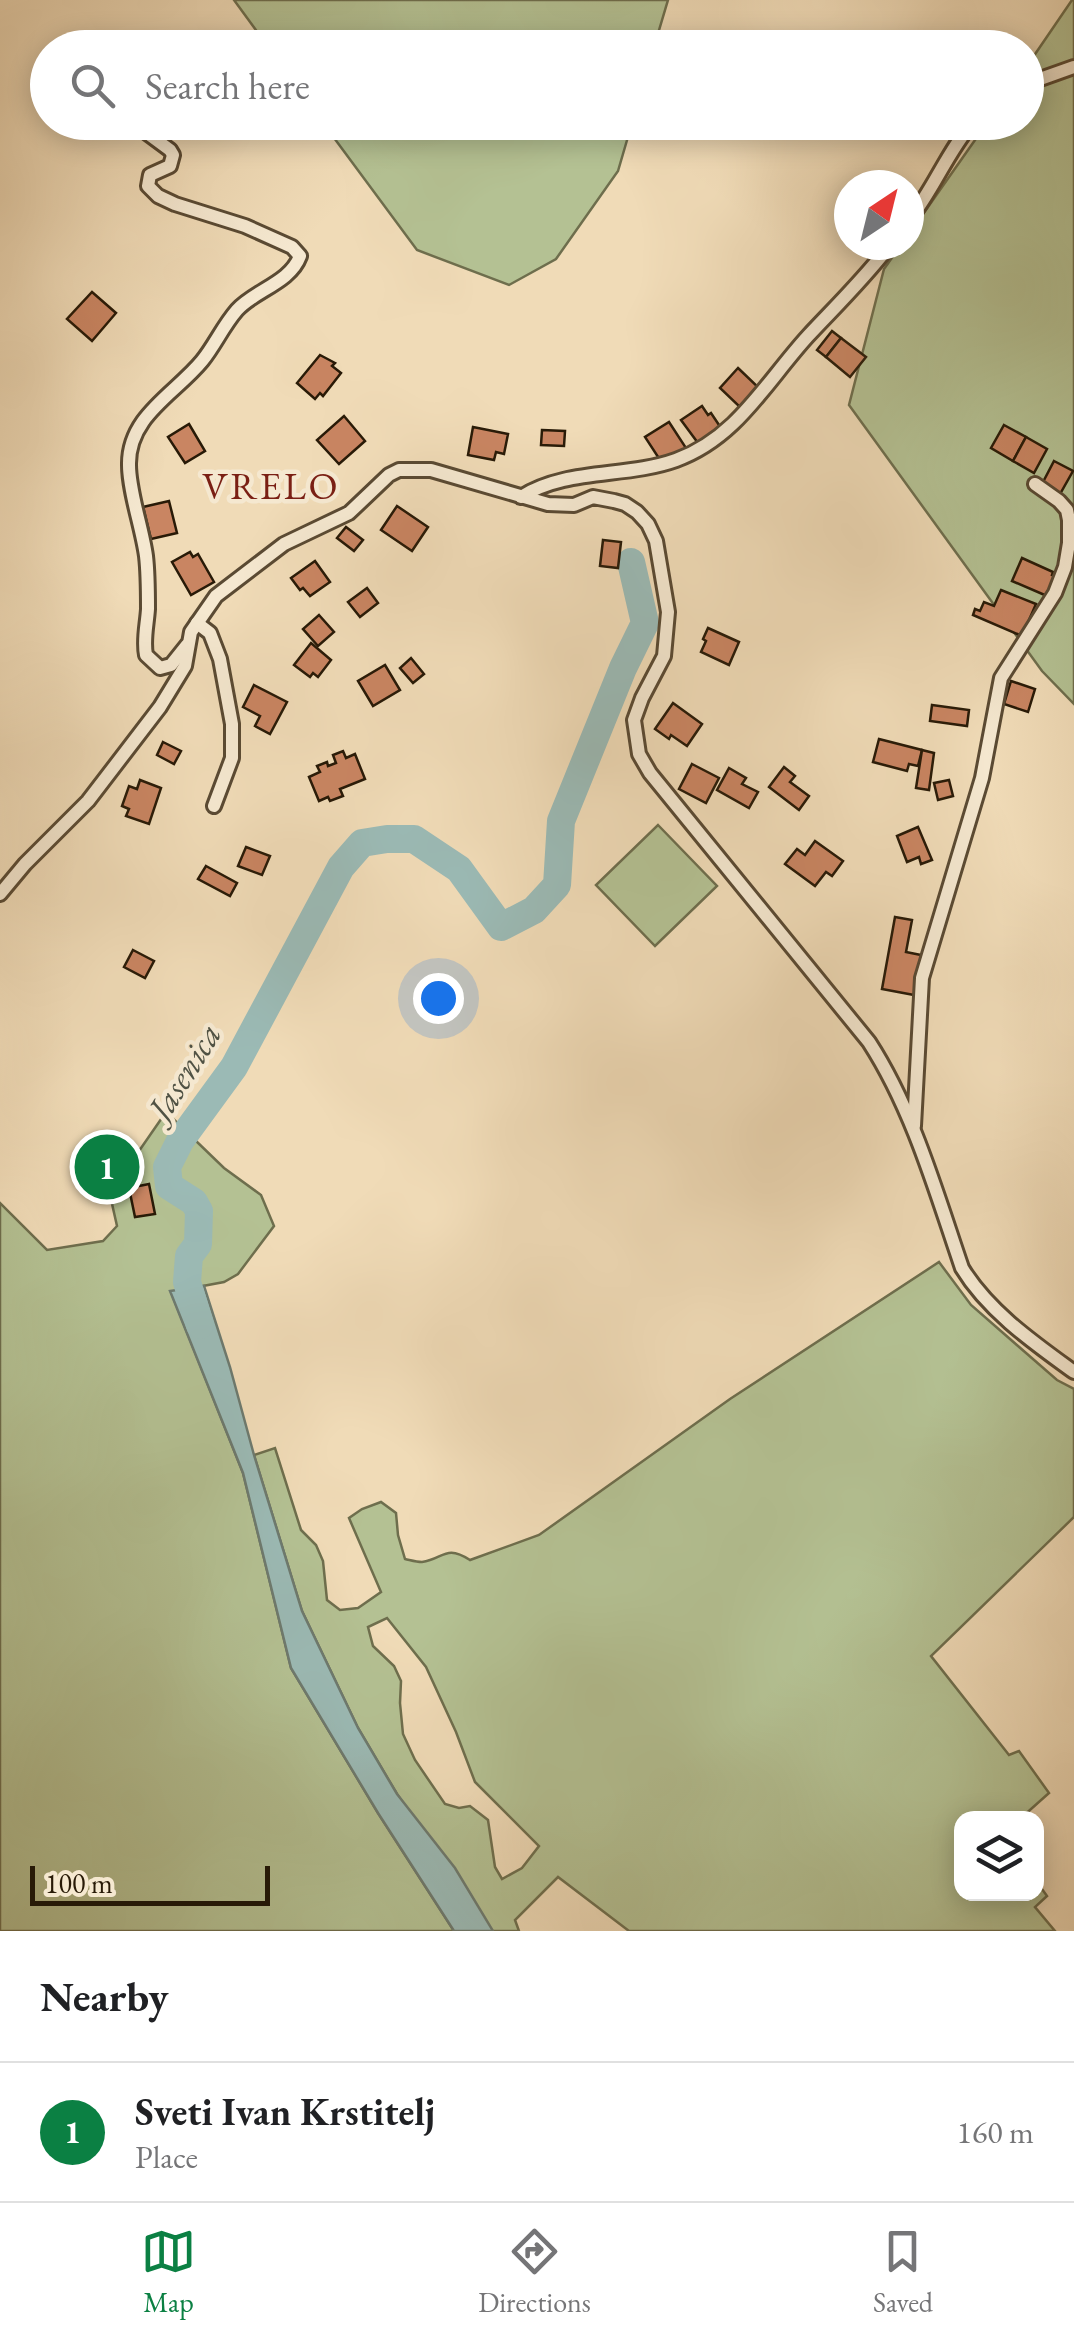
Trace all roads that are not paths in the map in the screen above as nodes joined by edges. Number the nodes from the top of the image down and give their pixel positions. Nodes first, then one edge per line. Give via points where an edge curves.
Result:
1 (1074, 67) edge
2 (1044, 78) edge
3 (157, 140) edge
4 (959, 140) edge
5 (924, 201) edge
6 (878, 260) edge
7 (1035, 484) dead end
8 (521, 497) junction
9 (197, 623) junction
10 (188, 643) junction
11 (214, 806) dead end
12 (0, 894) edge
13 (914, 1132) junction
14 (1074, 1372) edge

1 - 2 street
3 - 10 street via 174,155 170,166 148,180 158,196 245,226 300,256 294,268 238,308 204,358 132,438 128,468 146,558 146,656 160,668 171,665
4 - 5 street
6 - 8 street via 742,417 703,447 655,468 546,483
7 - 13 street via 1066,510 1066,567 1001,678 982,778 922,978
8 - 9 street via 431,470 400,470 349,513 244,572
8 - 13 street via 574,505 593,497 614,500 648,524 668,612 664,656 634,720 639,754 868,1042
9 - 10 street
9 - 11 street via 210,633 220,658 232,724 232,758
10 - 12 street via 185,666 128,751
13 - 14 street via 974,1288

